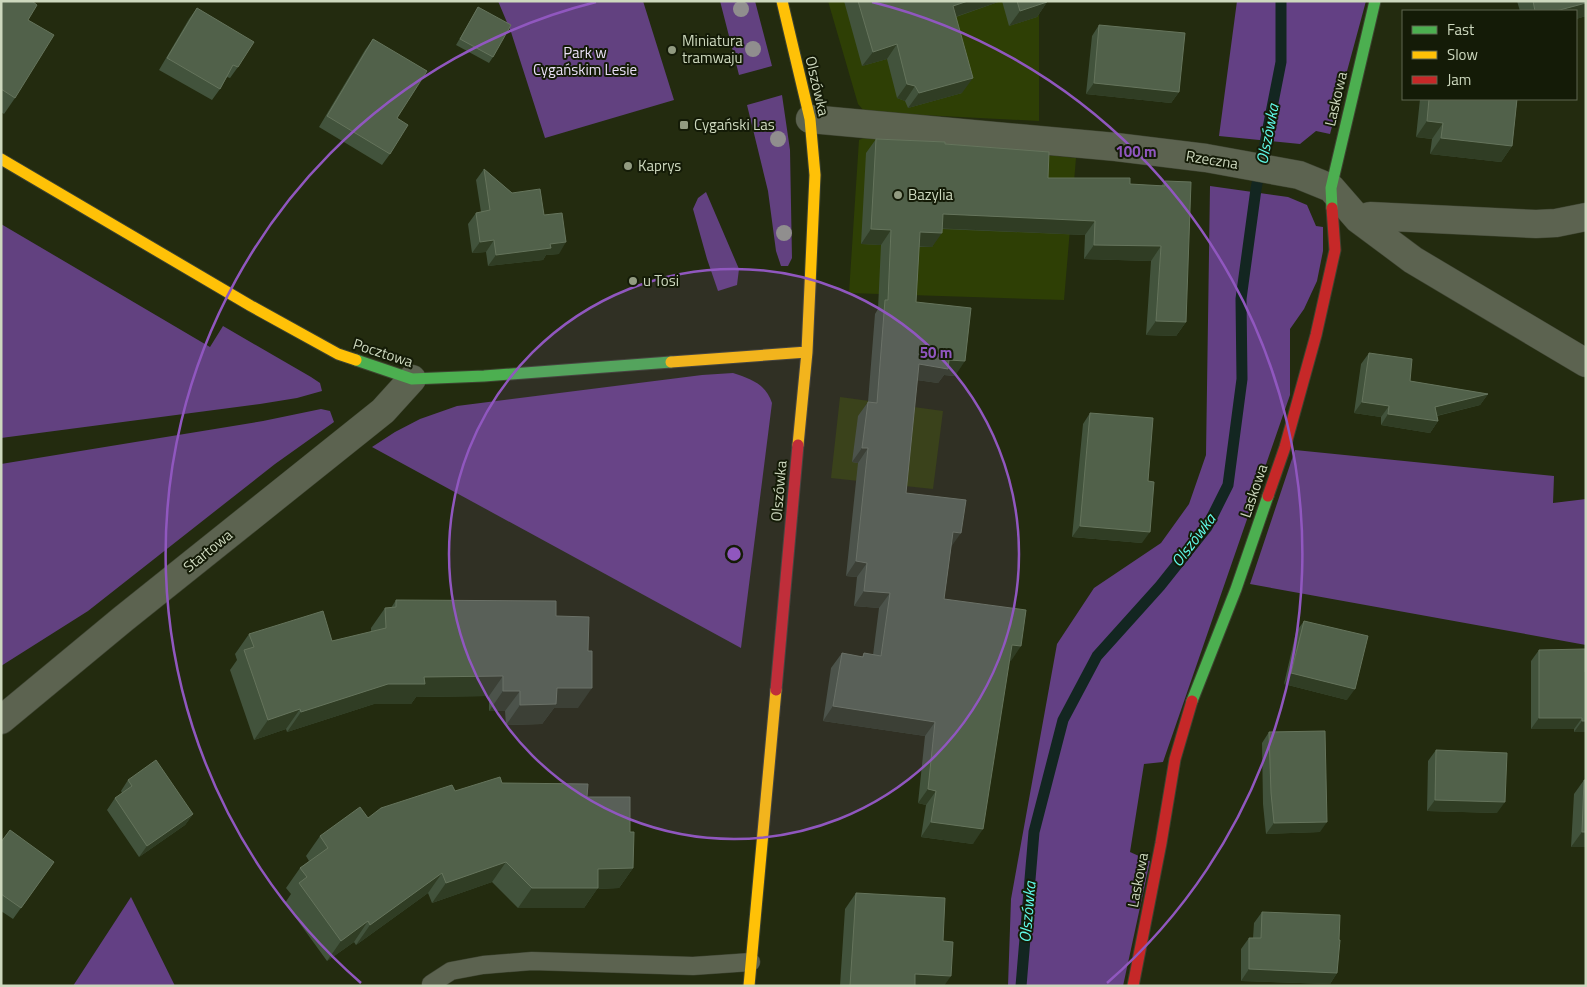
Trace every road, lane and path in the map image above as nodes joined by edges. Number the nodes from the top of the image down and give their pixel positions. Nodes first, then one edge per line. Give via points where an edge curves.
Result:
1 (782, 1) edge
2 (1375, 1) edge
3 (810, 119) junction
4 (1, 159) edge
5 (1331, 188) junction
6 (1586, 217) edge
7 (1358, 219) junction
8 (807, 352) junction
9 (1586, 363) edge
10 (412, 379) junction
11 (1, 720) edge
12 (752, 962) junction
13 (431, 984) dead end
14 (749, 986) edge
15 (1133, 986) edge

1 - 3 street, Olszówka
2 - 5 street, Laskowa
3 - 5 street, Rzeczna via 1206,158 1299,175
3 - 8 street, Olszówka via 815,175
4 - 10 street, Pocztowa via 338,354
5 - 7 street, Rzeczna
5 - 15 street, Laskowa via 1335,250 1316,335 1285,447 1183,728
6 - 7 street via 1536,224 1370,216
7 - 9 street, Rzeczna via 1413,260
8 - 10 street, Pocztowa
8 - 12 street, Olszówka
10 - 11 street, Startowa via 383,411
12 - 13 lane via 693,966 532,961 451,971
12 - 14 street, Olszówka

